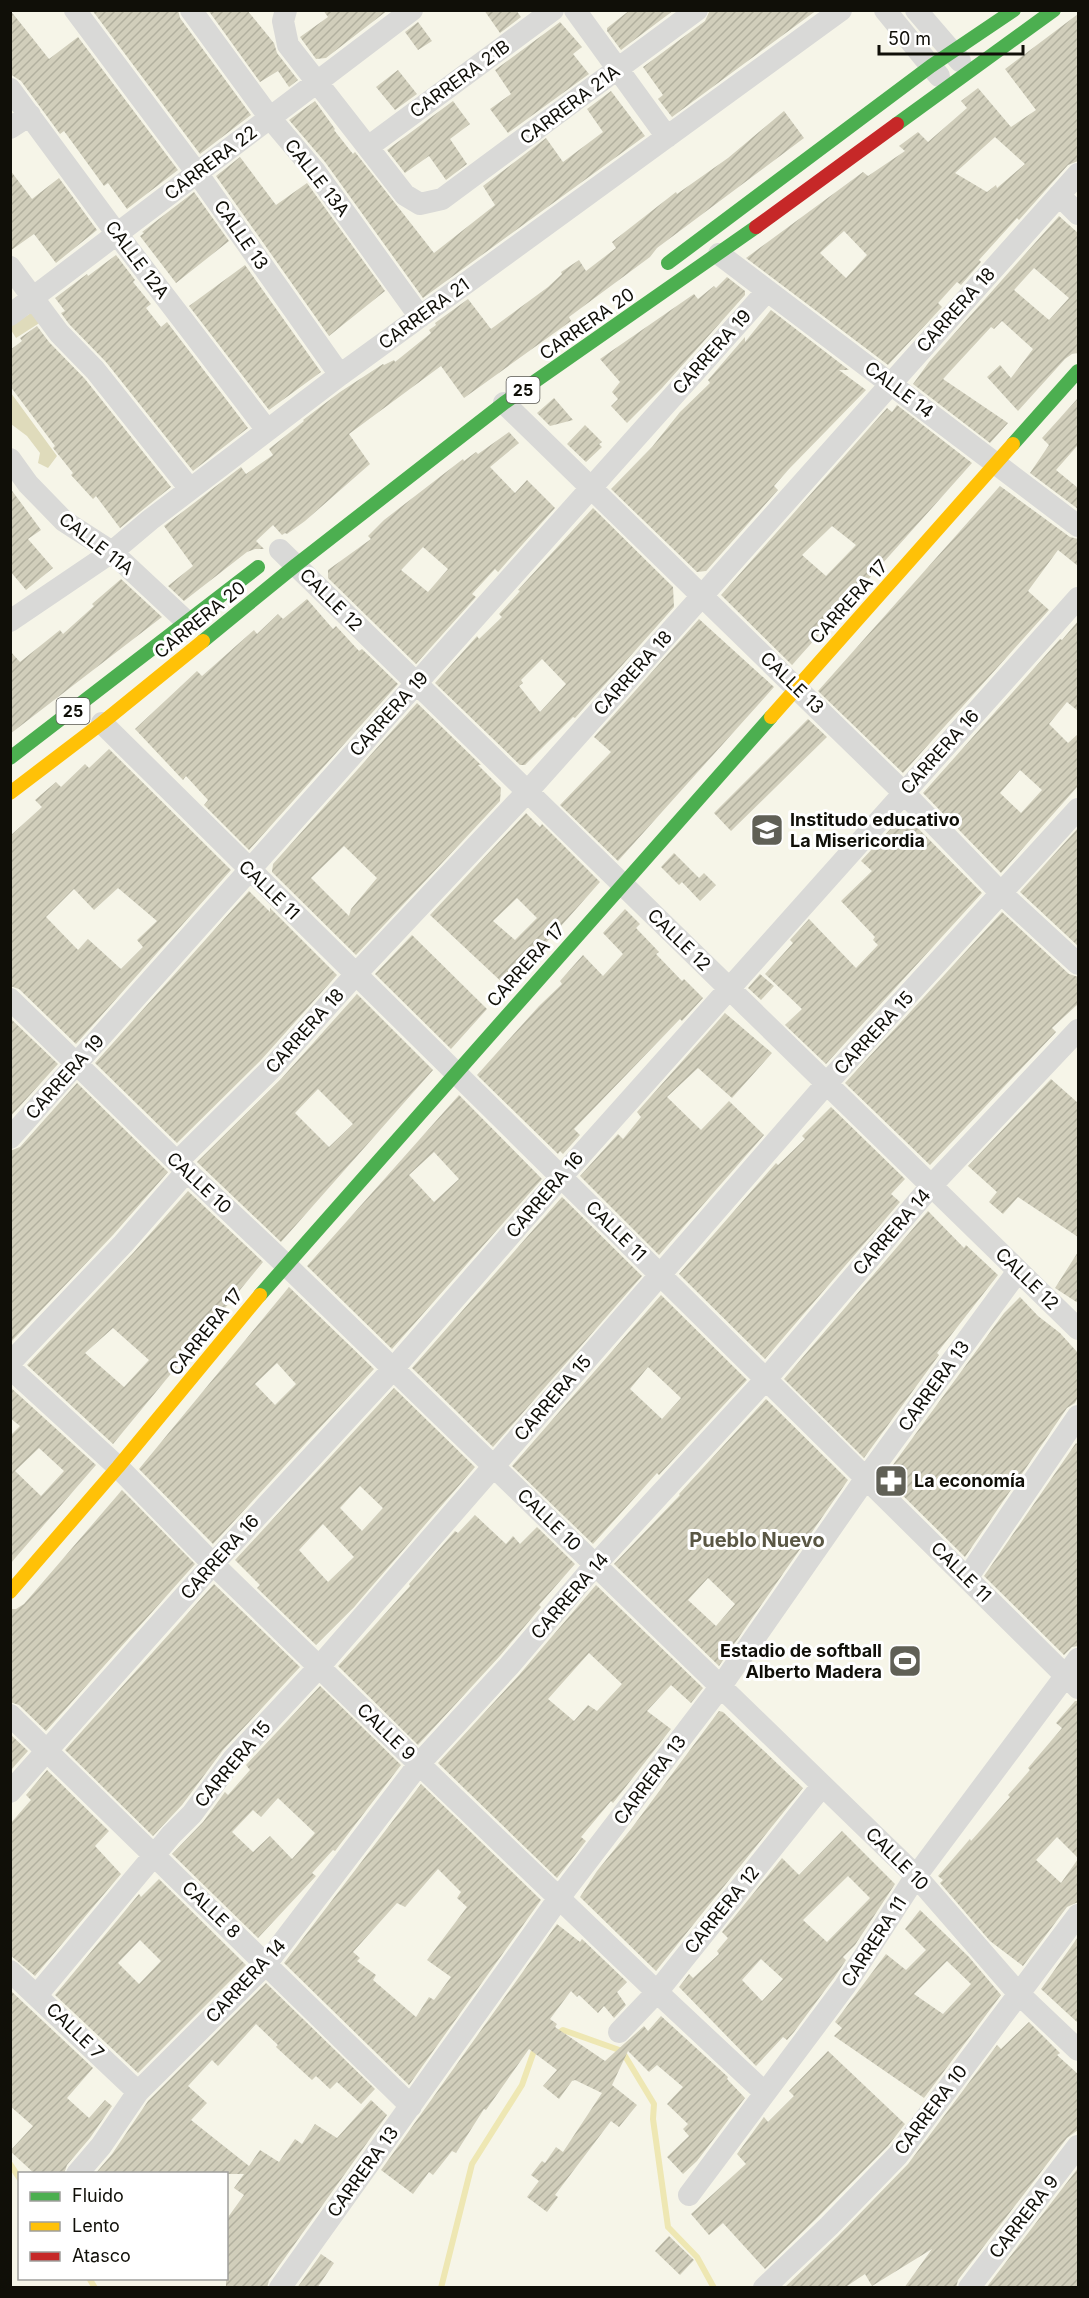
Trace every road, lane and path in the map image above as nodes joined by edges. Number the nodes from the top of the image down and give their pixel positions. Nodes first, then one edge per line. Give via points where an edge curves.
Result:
1 (75, 10) edge
2 (191, 10) edge
3 (286, 10) edge
4 (412, 10) edge
5 (553, 10) edge
6 (575, 10) edge
7 (697, 10) edge
8 (841, 10) edge
9 (885, 10) edge
10 (916, 10) edge
11 (1014, 10) edge
12 (1054, 10) edge
13 (953, 52) junction
14 (931, 66) junction
15 (618, 69) junction
16 (968, 72) junction
17 (317, 82) junction
18 (10, 88) edge
19 (948, 88) junction
20 (30, 115) junction
21 (270, 118) junction
22 (10, 128) edge
23 (667, 137) junction
24 (368, 147) junction
25 (197, 173) junction
26 (1078, 174) edge
27 (1059, 195) junction
28 (1078, 214) edge
29 (117, 234) junction
30 (719, 254) junction
31 (10, 267) edge
32 (660, 268) dead end
33 (766, 291) junction
34 (34, 298) junction
35 (10, 315) edge
36 (420, 317) junction
37 (1078, 371) edge
38 (340, 375) junction
39 (891, 384) junction
40 (504, 403) junction
41 (267, 430) junction
42 (10, 459) edge
43 (996, 464) junction
44 (190, 489) junction
45 (590, 489) junction
46 (19, 490) edge
47 (1078, 526) edge
48 (111, 552) junction
49 (288, 552) junction
50 (702, 596) junction
51 (1078, 598) edge
52 (10, 621) edge
53 (187, 622) junction
54 (416, 684) junction
55 (797, 688) junction
56 (102, 723) junction
57 (10, 759) edge
58 (528, 791) junction
59 (904, 793) junction
60 (10, 794) edge
61 (1078, 809) edge
62 (250, 870) junction
63 (622, 884) junction
64 (1002, 894) junction
65 (1078, 964) edge
66 (356, 974) junction
67 (729, 988) junction
68 (10, 999) edge
69 (1078, 1030) edge
70 (77, 1064) junction
71 (456, 1072) junction
72 (827, 1083) junction
73 (10, 1138) edge
74 (182, 1167) junction
75 (561, 1176) junction
76 (933, 1185) junction
77 (285, 1264) junction
78 (1018, 1271) junction
79 (660, 1275) junction
80 (1078, 1329) edge
81 (10, 1363) edge
82 (10, 1368) edge
83 (393, 1369) junction
84 (766, 1379) junction
85 (1078, 1416) edge
86 (494, 1466) junction
87 (118, 1467) junction
88 (866, 1478) junction
89 (213, 1564) junction
90 (595, 1566) junction
91 (967, 1578) junction
92 (10, 1592) edge
93 (320, 1667) junction
94 (1074, 1674) edge
95 (721, 1686) junction
96 (10, 1715) edge
97 (47, 1751) junction
98 (419, 1764) junction
99 (822, 1786) junction
100 (10, 1792) edge
101 (155, 1856) junction
102 (916, 1876) junction
103 (559, 1898) junction
104 (1078, 1915) edge
105 (266, 1964) junction
106 (10, 1971) edge
107 (657, 1992) junction
108 (1018, 1993) junction
109 (37, 1995) junction
110 (619, 2032) dead end
111 (1078, 2050) edge
112 (138, 2092) junction
113 (765, 2092) junction
114 (411, 2106) junction
115 (1078, 2146) edge
116 (78, 2172) edge
117 (689, 2195) dead end
118 (280, 2288) edge
119 (764, 2288) edge
120 (969, 2288) edge

1 - 25 street, CALLE 13
2 - 21 street, CALLE 13A
3 - 17 street via 283,21 288,45
4 - 17 street, CARRERA 22
5 - 24 street, CARRERA 21B
6 - 15 street
7 - 15 street, CARRERA 21A
8 - 23 street, CARRERA 21
9 - 14 street
10 - 13 street
11 - 13 main road
12 - 16 main road, CARRERA 20 / 25
13 - 14 main road
13 - 16 street
14 - 19 street
14 - 32 main road
15 - 23 street
15 - 24 street, CARRERA 21A via 442,199 420,204 405,195
16 - 19 main road, CARRERA 20 / 25
17 - 21 street, CARRERA 22
17 - 24 street
18 - 20 street, CALLE 12A
19 - 30 main road, CARRERA 20 / 25
20 - 22 street
20 - 29 street, CALLE 12A
21 - 25 street, CARRERA 22
21 - 36 street, CALLE 13A via 320,179
23 - 36 street, CARRERA 21
25 - 29 street, CARRERA 22
25 - 38 street, CALLE 13
26 - 27 street, CARRERA 18
27 - 28 street
27 - 39 street, CARRERA 18
29 - 34 street, CARRERA 22
29 - 41 street, CALLE 12A
30 - 33 street, CALLE 14
30 - 40 main road, CARRERA 20 / 25
31 - 34 street
33 - 39 street, CALLE 14
33 - 45 street, CARRERA 19
34 - 35 street, CARRERA 22
34 - 44 street
36 - 38 street, CARRERA 21
37 - 43 main road, CARRERA 17
38 - 41 street, CARRERA 21
39 - 43 street, CALLE 14
39 - 50 street, CARRERA 18
40 - 45 street, CALLE 13
40 - 49 main road, CARRERA 20 / 25
41 - 44 street, CARRERA 21
42 - 46 street, CALLE 11A
43 - 47 street, CALLE 14
43 - 55 main road, CARRERA 17
44 - 48 street, CARRERA 21
45 - 50 street, CALLE 13
45 - 54 street, CARRERA 19
46 - 48 street, CALLE 11A
48 - 52 street, CARRERA 21
48 - 53 street, CALLE 11A
49 - 53 main road, CARRERA 20 / 25
49 - 54 street, CALLE 12
49 - 56 main road, CARRERA 20 / 25
50 - 55 street, CALLE 13
50 - 58 street, CARRERA 18
51 - 59 street, CARRERA 16
53 - 57 main road, CARRERA 20 / 25
54 - 58 street, CALLE 12
54 - 62 street, CARRERA 19
55 - 59 street, CALLE 13
55 - 63 main road, CARRERA 17
56 - 60 main road, CARRERA 20 / 25
56 - 62 street, CALLE 11
58 - 63 street, CALLE 12
58 - 66 street, CARRERA 18
59 - 64 street, CALLE 13
59 - 67 street, CARRERA 16
61 - 64 street, CARRERA 15
62 - 66 street, CALLE 11
62 - 70 street, CARRERA 19
63 - 67 street, CALLE 12
63 - 71 main road, CARRERA 17
64 - 65 street, CALLE 13
64 - 72 street, CARRERA 15
66 - 71 street, CALLE 11
66 - 74 street, CARRERA 18
67 - 72 street, CALLE 12
67 - 75 street, CARRERA 16
68 - 70 street, CALLE 10
69 - 76 street, CARRERA 14
70 - 73 street, CARRERA 19
70 - 74 street, CALLE 10
71 - 75 street, CALLE 11
71 - 77 main road, CARRERA 17
72 - 76 street, CALLE 12
72 - 79 street, CARRERA 15
74 - 77 street, CALLE 10
74 - 81 street, CARRERA 18 via 123,1244
75 - 79 street, CALLE 11
75 - 83 street, CARRERA 16
76 - 78 street, CALLE 12
76 - 84 street, CARRERA 14
77 - 83 street, CALLE 10
77 - 87 main road, CARRERA 17
78 - 80 street, CALLE 12
78 - 88 street, CARRERA 13
79 - 84 street, CALLE 11
79 - 86 street, CARRERA 15
82 - 87 street, CALLE 9
83 - 86 street, CALLE 10
83 - 89 street, CARRERA 16
84 - 88 street, CALLE 11
84 - 90 street, CARRERA 14
85 - 91 street
86 - 90 street, CALLE 10
86 - 93 street, CARRERA 15
87 - 89 street, CALLE 9
87 - 92 main road, CARRERA 17
88 - 91 street, CALLE 11
88 - 95 street, CARRERA 13
89 - 93 street, CALLE 9
89 - 97 street, CARRERA 16
90 - 95 street, CALLE 10
90 - 98 street, CARRERA 14
91 - 94 street, CALLE 11
93 - 98 street, CALLE 9
93 - 101 street, CARRERA 15 via 233,1759
94 - 102 street, CARRERA 11
95 - 99 street, CALLE 10
95 - 103 street, CARRERA 13
96 - 97 street, CALLE 8
97 - 100 street, CARRERA 16
97 - 101 street, CALLE 8
98 - 103 street, CALLE 9
98 - 105 street, CARRERA 14
99 - 102 street, CALLE 10
99 - 107 street, CARRERA 12
101 - 105 street, CALLE 8
101 - 109 street, CARRERA 15
102 - 108 street, CALLE 10
102 - 113 street, CARRERA 11 via 845,1986
103 - 107 street, CALLE 9
103 - 114 street, CARRERA 13
104 - 108 street, CARRERA 10
105 - 112 street, CARRERA 14
105 - 114 street, CALLE 8
106 - 109 street, CALLE 7
107 - 110 street, CARRERA 12
107 - 113 street, CALLE 9
108 - 111 street, CALLE 10
108 - 119 street, CARRERA 10 via 898,2155
109 - 112 street, CALLE 7
112 - 116 street, CARRERA 14
113 - 117 street, CARRERA 11
114 - 118 street, CARRERA 13
115 - 120 street, CARRERA 9

